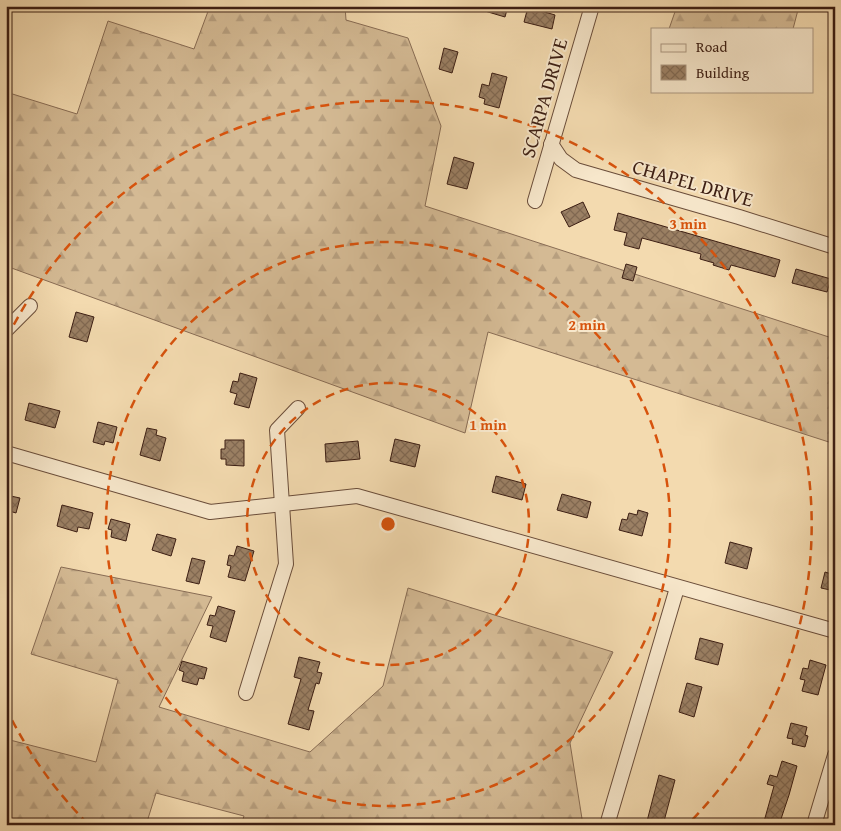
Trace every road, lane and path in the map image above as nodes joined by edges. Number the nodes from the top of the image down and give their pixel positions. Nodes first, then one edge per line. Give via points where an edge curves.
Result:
1 (592, 6) edge
2 (551, 144) junction
3 (535, 201) dead end
4 (835, 247) edge
5 (30, 306) dead end
6 (6, 330) edge
7 (298, 408) dead end
8 (6, 454) edge
9 (282, 505) junction
10 (677, 588) junction
11 (835, 631) edge
12 (246, 693) dead end
13 (835, 755) edge
14 (607, 825) edge
15 (814, 825) edge

1 - 2 street, SCARPA DRIVE
2 - 3 street, SCARPA DRIVE
2 - 4 street, CHAPEL DRIVE via 561,159 576,170
5 - 6 street
7 - 9 street via 277,430
8 - 9 street via 210,512
9 - 10 street via 357,496
9 - 12 street via 286,564
10 - 11 street
10 - 14 street
13 - 15 street

